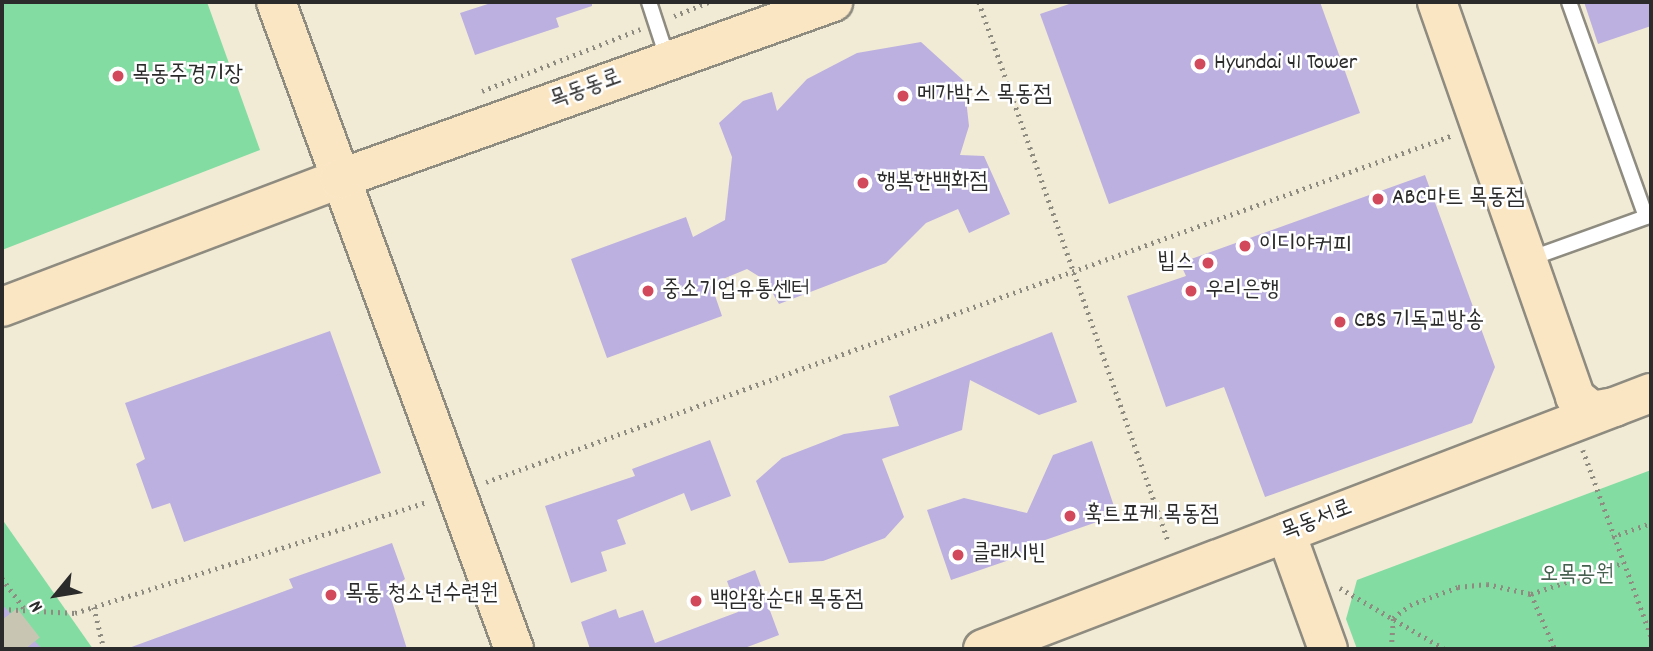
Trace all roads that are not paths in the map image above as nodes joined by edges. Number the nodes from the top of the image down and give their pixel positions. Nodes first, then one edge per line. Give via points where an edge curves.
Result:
1 (276, 2) edge
2 (649, 2) edge
3 (833, 2) edge
4 (1437, 2) edge
5 (1569, 2) edge
6 (668, 61) junction
7 (339, 179) junction
8 (1526, 260) junction
9 (2, 307) edge
10 (1651, 393) edge
11 (1615, 407) junction
12 (1291, 548) junction
13 (514, 649) edge
14 (983, 649) edge
15 (1328, 649) edge

1 - 7 street
2 - 6 lane
3 - 6 street, 목동동로
4 - 8 street
5 - 8 lane via 1646,217
6 - 7 street, 목동동로
7 - 9 street, 목동동로
7 - 13 street
8 - 11 street via 1575,397 1592,411
10 - 11 street, 목동서로
11 - 12 street, 목동서로
12 - 14 street, 목동서로 via 1180,574
12 - 15 street

